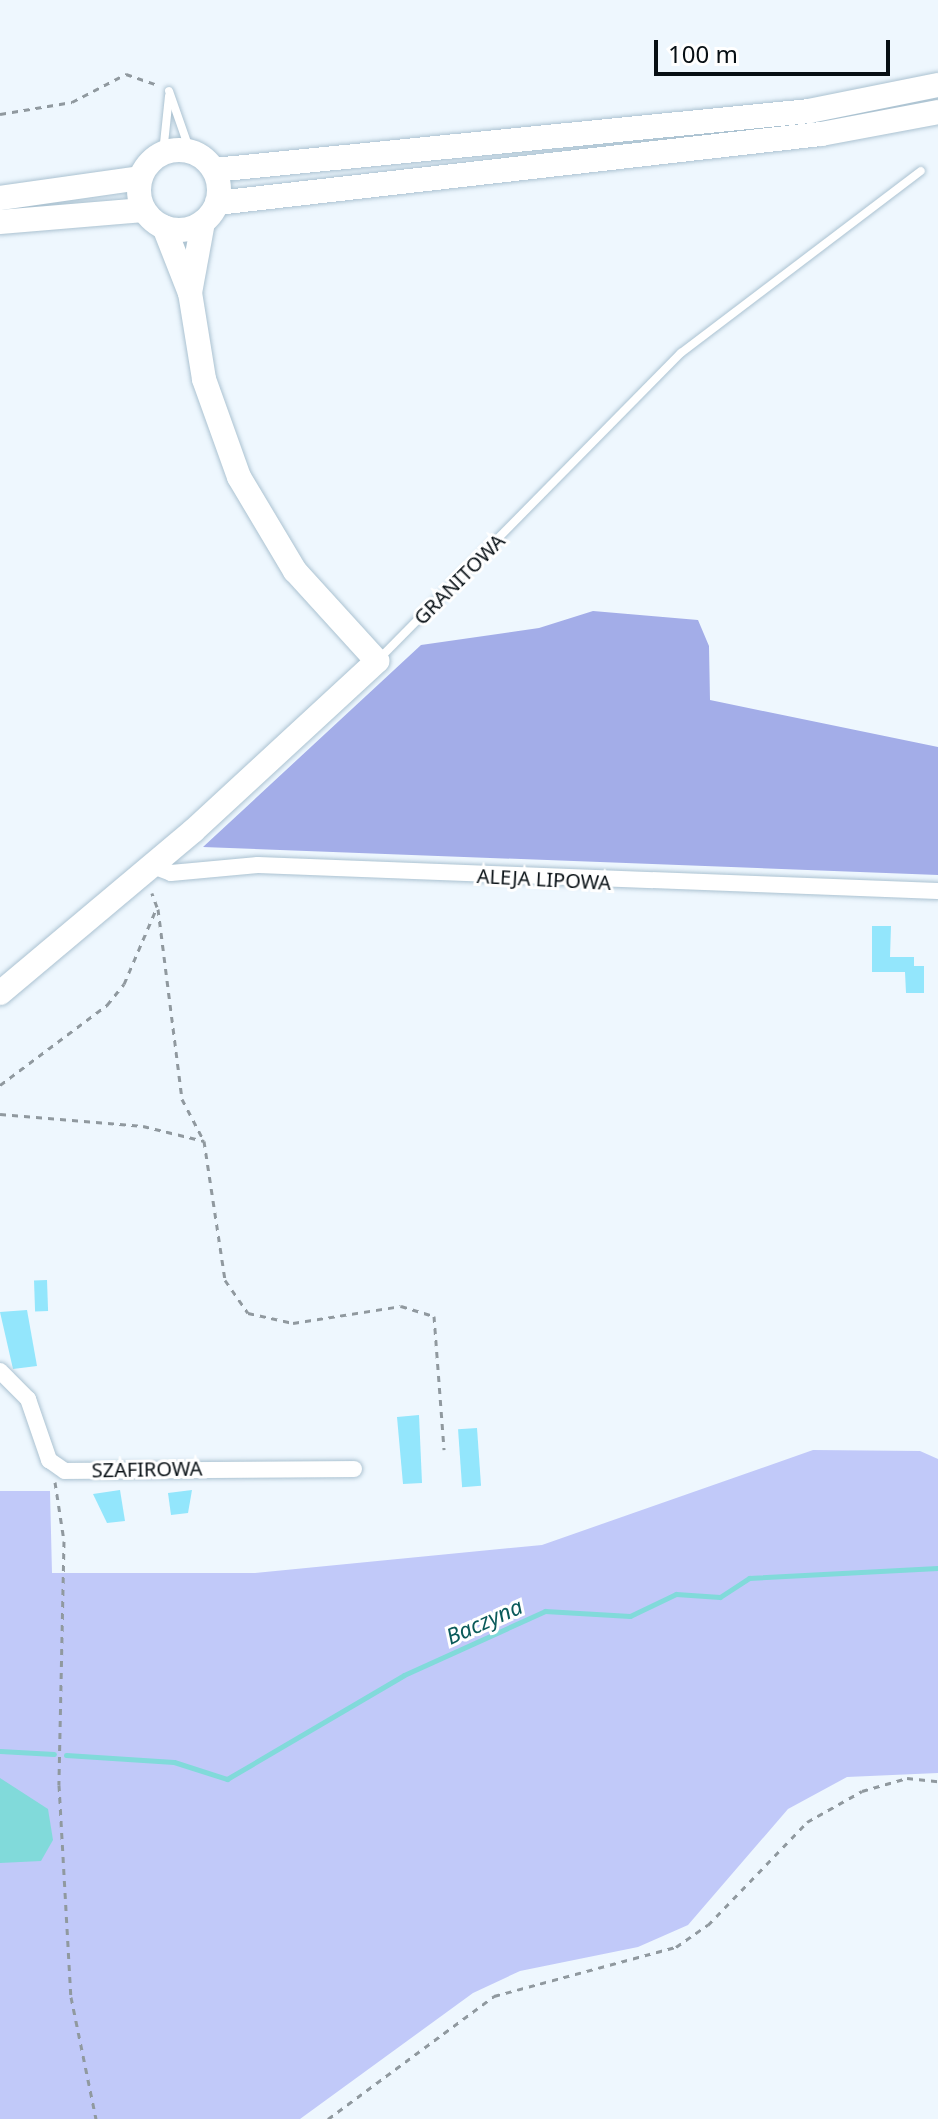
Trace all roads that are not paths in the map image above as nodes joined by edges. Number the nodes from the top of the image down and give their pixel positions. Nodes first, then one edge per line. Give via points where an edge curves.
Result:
1 (938, 85) edge
2 (938, 112) edge
3 (190, 151) junction
4 (163, 153) junction
5 (214, 170) junction
6 (921, 171) dead end
7 (140, 178) junction
8 (0, 198) edge
9 (144, 210) junction
10 (210, 213) junction
11 (0, 222) edge
12 (164, 227) junction
13 (190, 293) junction
14 (377, 661) junction
15 (148, 870) junction
16 (938, 891) edge
17 (0, 993) edge
18 (0, 1371) edge
19 (354, 1469) dead end

1 - 5 main road via 794,113
2 - 10 main road via 821,134
3 - 4 main road
3 - 4 lane via 169,91
3 - 5 main road
4 - 7 main road
5 - 10 main road
6 - 14 lane, GRANITOWA via 681,353
7 - 8 main road
7 - 9 main road
9 - 11 main road
9 - 12 main road
10 - 12 main road
10 - 13 main road
12 - 13 main road
13 - 14 main road via 214,413 252,504 295,571
14 - 15 main road, GRANITOWA
15 - 16 street, ALEJA LIPOWA via 171,873 244,864
15 - 17 main road, GRANITOWA
18 - 19 street, SZAFIROWA via 28,1399 54,1467

